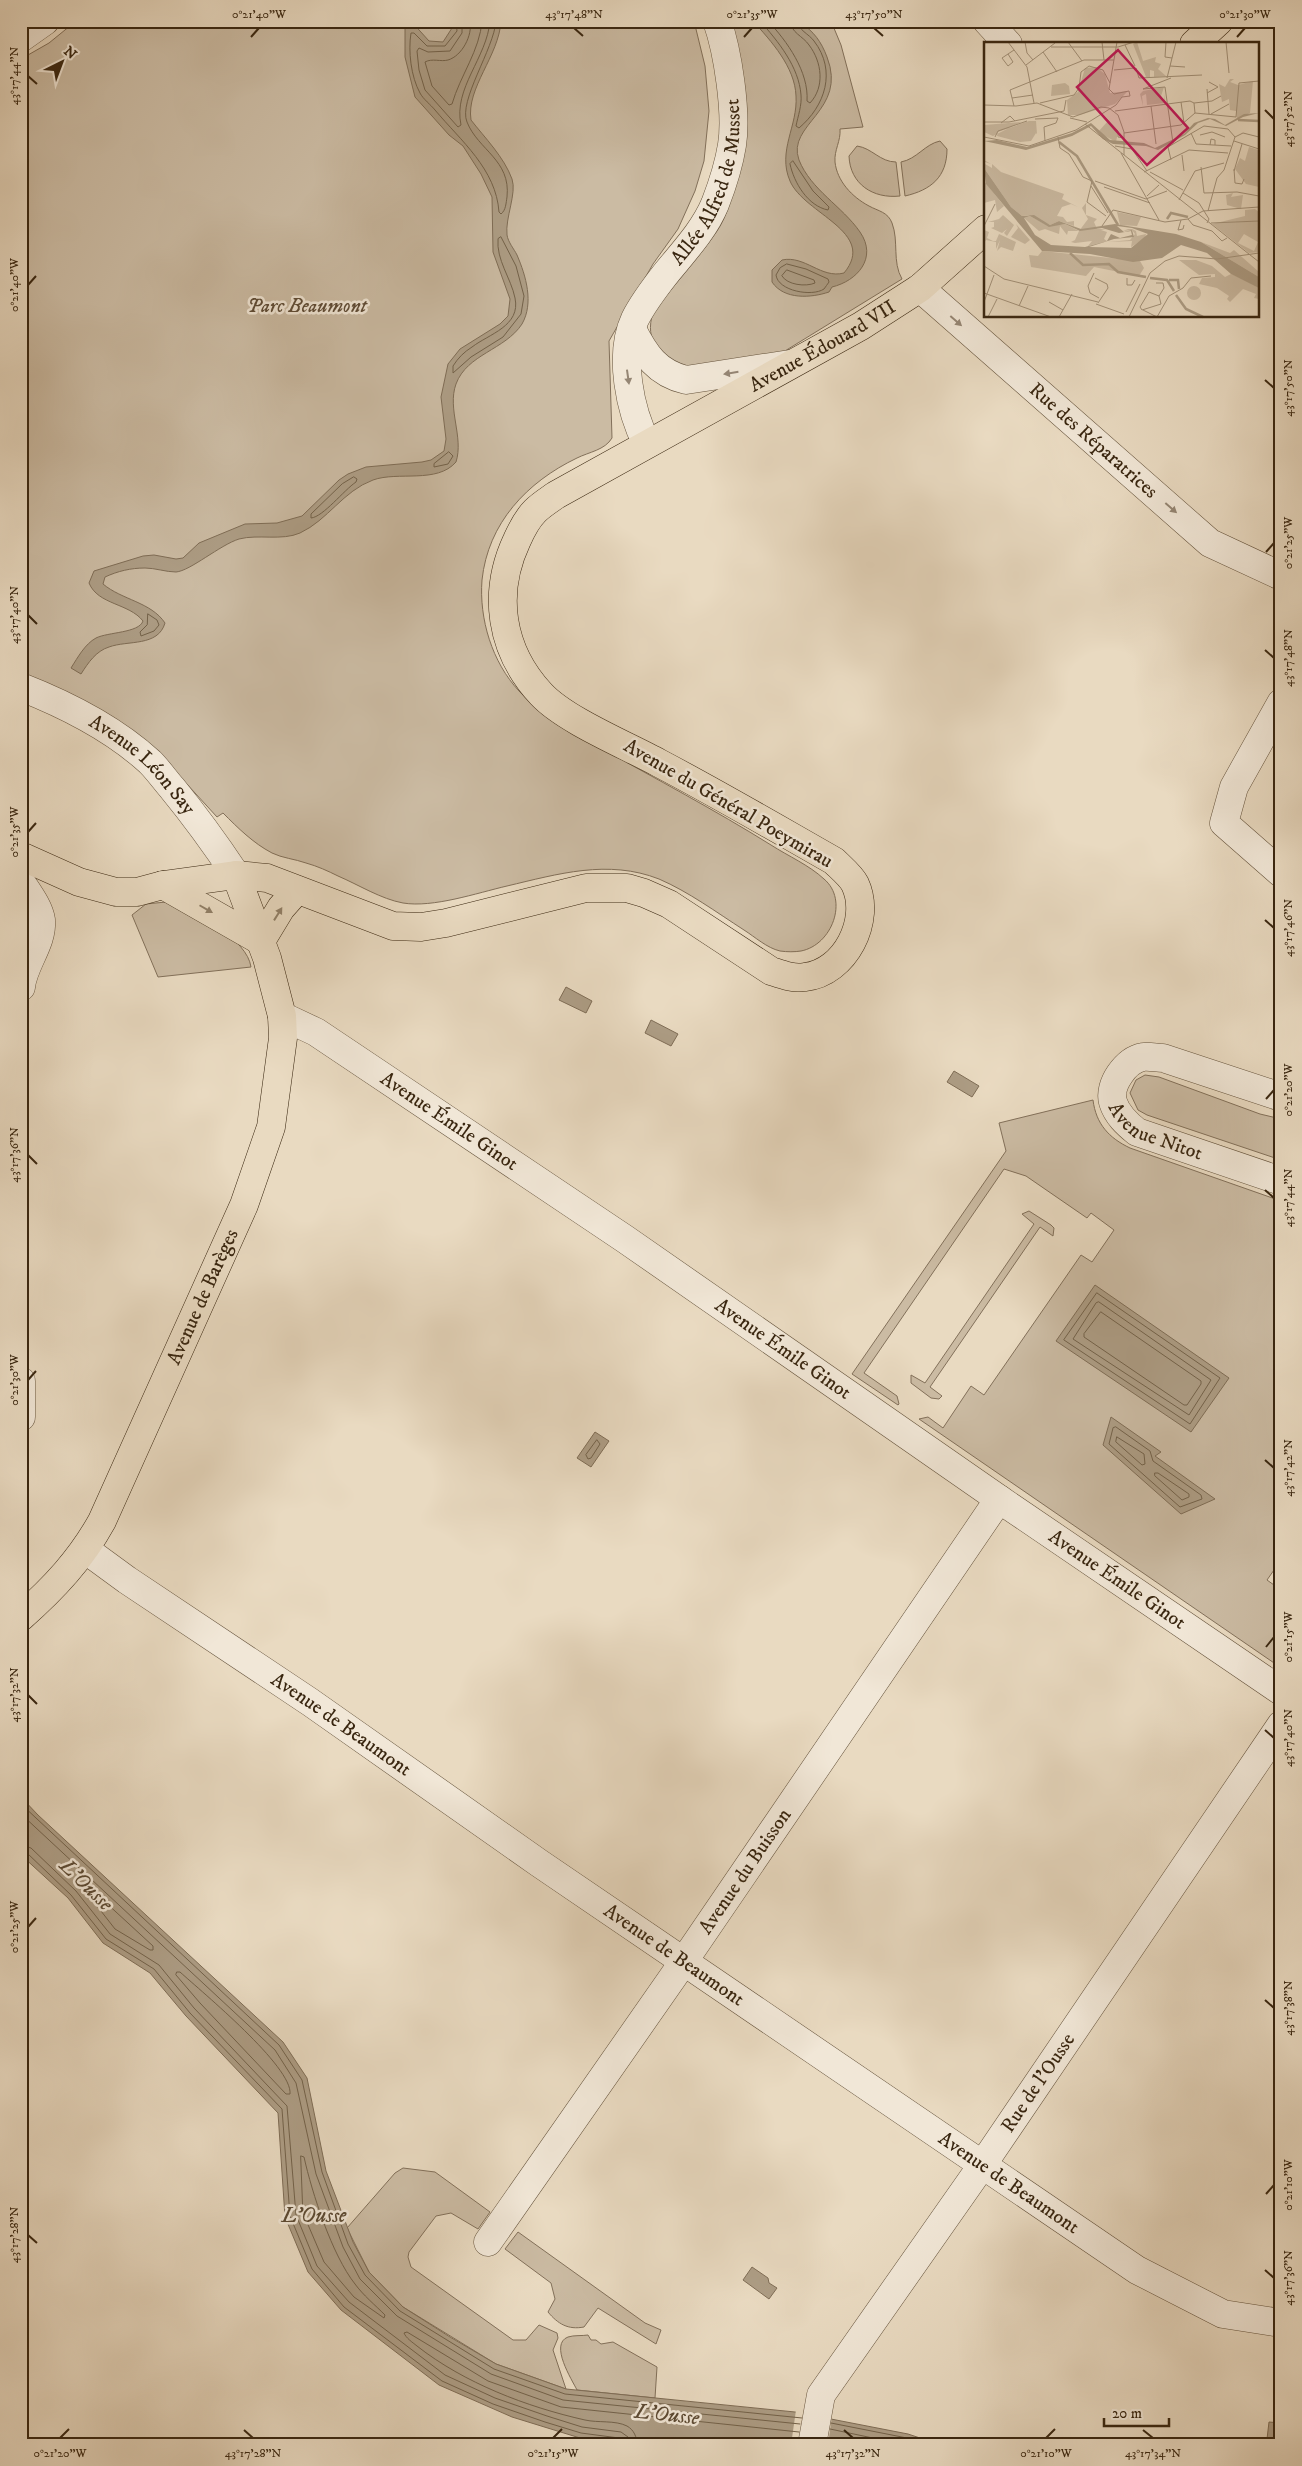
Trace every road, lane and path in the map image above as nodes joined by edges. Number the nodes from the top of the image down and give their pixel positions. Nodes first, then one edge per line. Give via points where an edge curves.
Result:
1 (45, 21) edge
2 (716, 21) edge
3 (987, 21) edge
4 (1219, 21) edge
5 (21, 38) edge
6 (1006, 42) edge
7 (1196, 42) edge
8 (984, 232) edge
9 (920, 288) junction
10 (632, 329) junction
11 (796, 363) junction
12 (648, 444) junction
13 (1281, 576) edge
14 (21, 687) edge
15 (1281, 703) edge
16 (21, 856) edge
17 (1281, 873) edge
18 (236, 875) junction
19 (21, 882) edge
20 (164, 885) junction
21 (297, 890) junction
22 (261, 941) junction
23 (21, 987) edge
24 (282, 1016) junction
25 (1281, 1097) edge
26 (1281, 1181) edge
27 (21, 1381) edge
28 (21, 1417) edge
29 (999, 1499) junction
30 (86, 1550) junction
31 (21, 1617) edge
32 (1281, 1691) edge
33 (1281, 1725) edge
34 (684, 1961) junction
35 (983, 2164) junction
36 (488, 2242) dead end
37 (1281, 2323) edge
38 (812, 2445) edge

1 - 5 street
2 - 10 street, Allée Alfred de Musset via 732,97 732,145 715,204 700,232 666,275
3 - 6 street
4 - 7 main road
8 - 9 main road, Avenue Édouard VII
9 - 11 main road, Avenue Édouard VII
9 -> 13 street, Rue des Réparatrices via 1210,543
11 -> 10 street via 686,380 670,376 654,364
10 -> 12 street, Allée Alfred de Musset via 627,348 627,370 634,414
11 - 12 main road, Avenue Édouard VII
12 - 21 main road, Avenue du Général Poeymirau via 556,495 534,512 508,559 503,579 504,624 513,650 524,673 542,695 568,714 834,861 855,884 861,912 858,929 845,953 820,972 806,977 788,977 771,971 669,904 627,888 586,888 421,927 393,926
14 - 18 street, Avenue Léon Say via 57,702 122,739 151,763 203,826
15 - 17 street via 1234,787 1224,823
16 - 20 main road, Avenue du Général Poeymirau via 79,882 116,892 137,892
18 - 20 main road, Avenue du Général Poeymirau
18 - 21 main road, Avenue du Général Poeymirau via 267,878
18 - 22 main road, Avenue de Barèges
19 - 23 street via 41,920
20 -> 22 main road
22 -> 21 main road via 281,908
22 - 24 main road, Avenue de Barèges
24 - 29 street, Avenue Émile Ginot via 316,1032 625,1239
24 - 30 main road, Avenue de Barèges via 283,1038 266,1148 244,1205
25 - 26 street, Avenue Nitot via 1163,1058 1143,1057 1127,1066 1116,1081 1113,1100 1122,1120 1137,1132
27 - 28 street
29 - 32 street, Avenue Émile Ginot
29 - 34 street, Avenue du Buisson
30 - 31 main road, Avenue de Barèges via 52,1590
30 - 34 street, Avenue de Beaumont
33 - 35 street, Rue de l'Ousse
34 - 35 street, Avenue de Beaumont
34 - 36 street, Avenue du Buisson
35 - 37 street, Avenue de Beaumont via 1137,2270 1223,2314
35 - 38 street, Rue de l'Ousse via 822,2395

